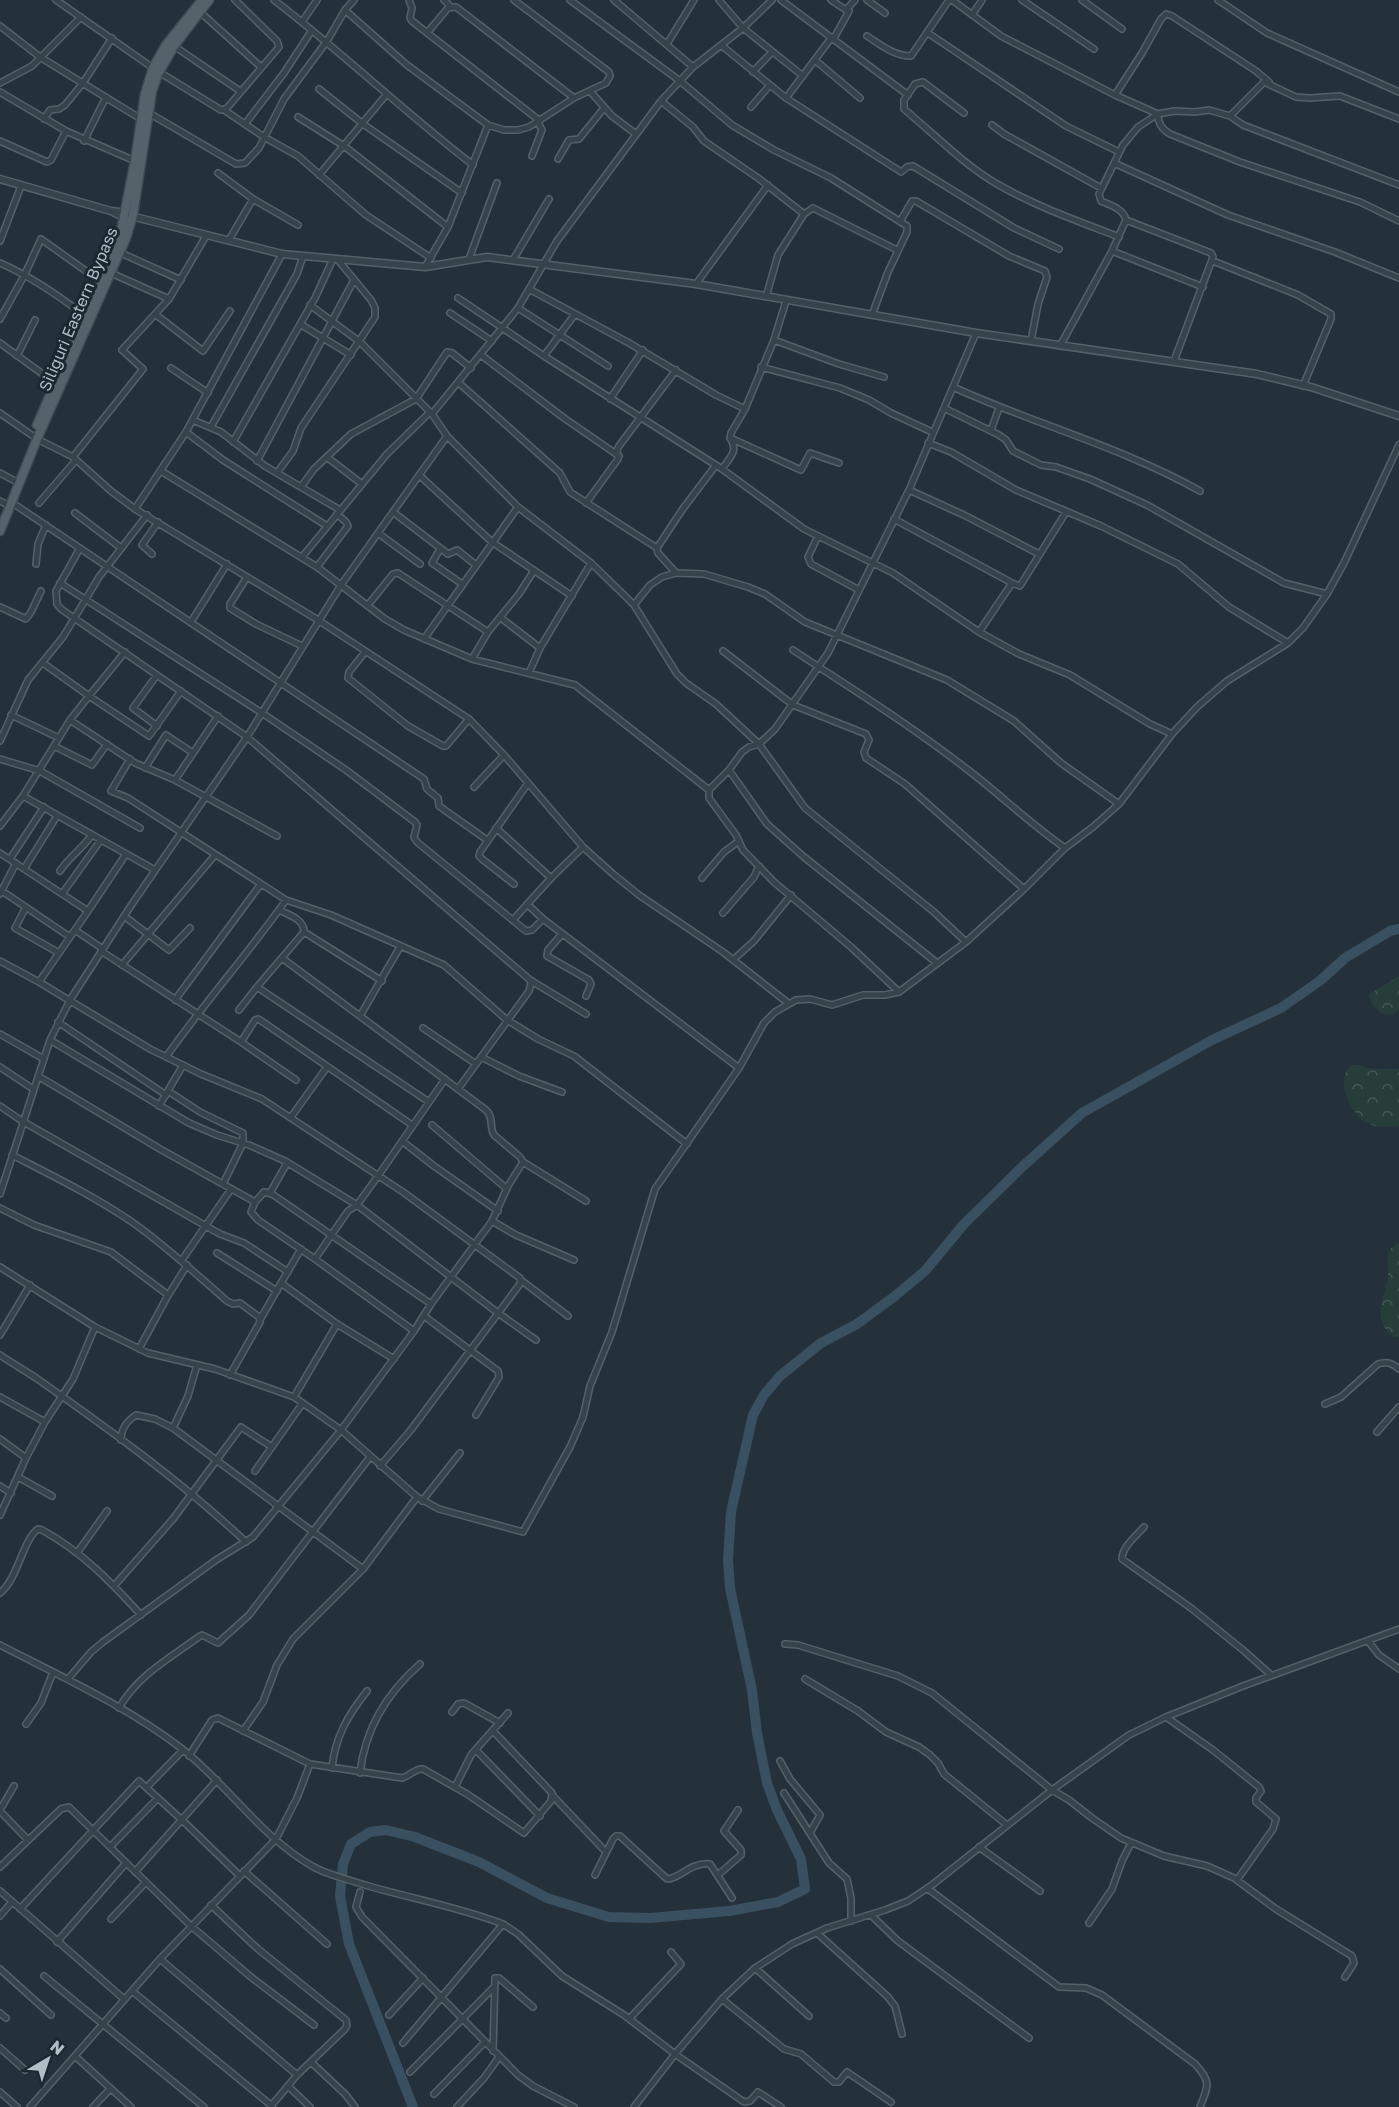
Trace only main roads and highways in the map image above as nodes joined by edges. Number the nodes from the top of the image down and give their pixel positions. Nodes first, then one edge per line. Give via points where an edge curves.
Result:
1 (202, 0) edge
2 (209, 0) edge
3 (156, 70) junction
4 (131, 216) junction
5 (35, 438) junction
6 (6, 502) edge
7 (0, 518) edge
8 (0, 531) edge

1 - 3 main road, Siliguri Eastern Bypass via 166,45
2 - 3 main road, Siliguri Eastern Bypass
3 - 4 main road, Siliguri Eastern Bypass
3 - 4 main road, Siliguri Eastern Bypass via 145,94
4 - 5 main road, Siliguri Eastern Bypass via 55,383
4 - 5 main road, Siliguri Eastern Bypass via 121,253
5 - 6 main road, Siliguri Eastern Bypass
5 - 6 main road, Siliguri Eastern Bypass
6 - 7 main road, Siliguri Eastern Bypass
6 - 8 main road, Siliguri Eastern Bypass

